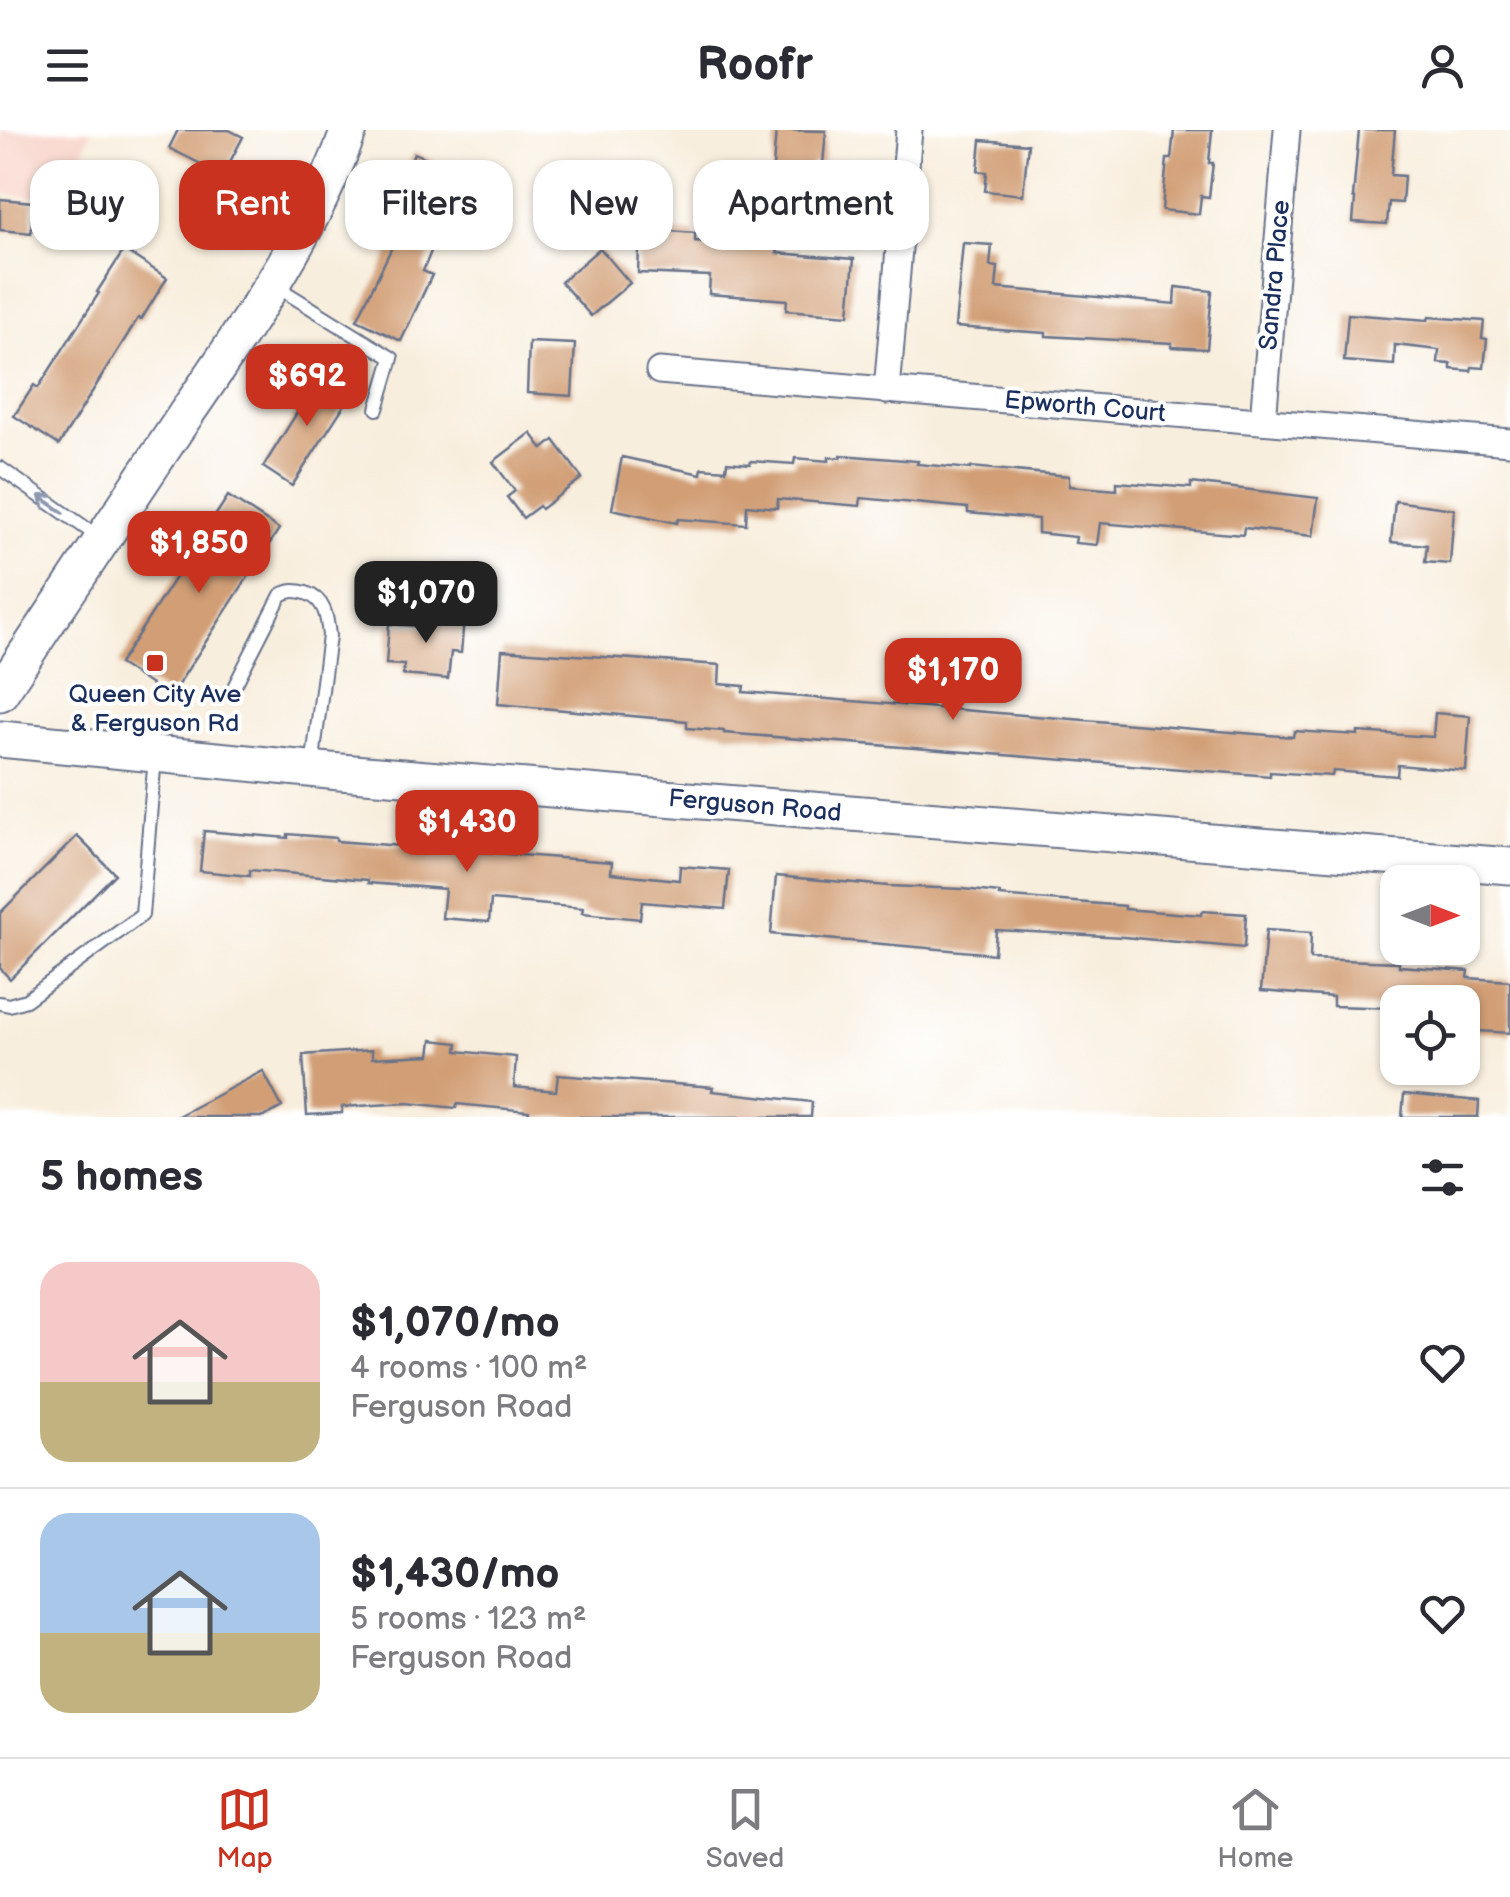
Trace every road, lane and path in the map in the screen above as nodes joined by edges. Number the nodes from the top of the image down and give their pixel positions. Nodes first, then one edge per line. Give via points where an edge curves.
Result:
1 (348, 130) edge
2 (909, 130) edge
3 (1288, 130) edge
4 (272, 284) junction
5 (659, 372) dead end
6 (887, 391) junction
7 (377, 409) dead end
8 (1263, 421) junction
9 (1510, 442) edge
10 (0, 468) edge
11 (102, 540) junction
12 (234, 686) dead end
13 (0, 694) edge
14 (0, 739) edge
15 (155, 754) junction
16 (312, 770) junction
17 (1510, 866) edge
18 (0, 1003) edge

1 - 4 street
2 - 6 street
3 - 8 street, Sandra Place
4 - 7 lane via 392,358
4 - 11 street
5 - 6 street, Epworth Court
6 - 8 street, Epworth Court
8 - 9 street, Epworth Court
11 -> 10 lane
11 - 13 street
12 - 16 lane via 281,595 288,590 314,596 327,615 329,636
14 - 15 street, Ferguson Road
15 - 16 street, Ferguson Road
15 - 18 lane via 142,914 26,1000
16 - 17 street, Ferguson Road

